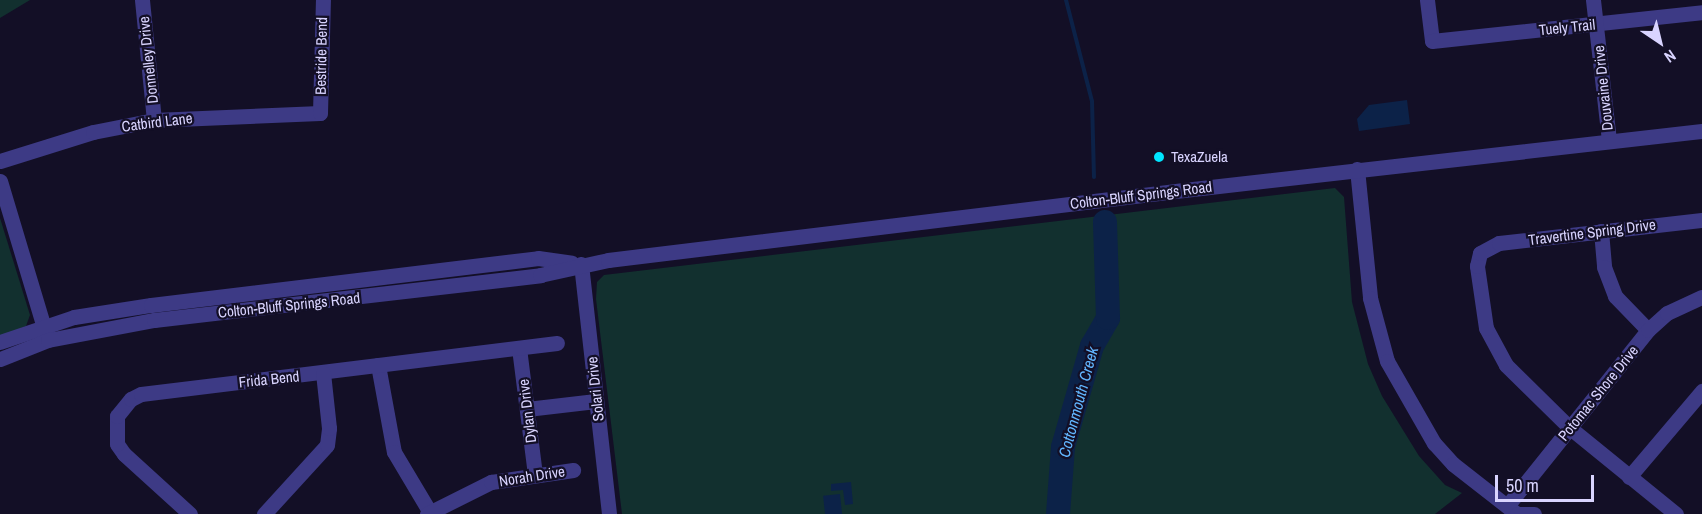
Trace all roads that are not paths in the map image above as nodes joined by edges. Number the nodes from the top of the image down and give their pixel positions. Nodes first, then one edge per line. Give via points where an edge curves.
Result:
1 (142, 0) edge
2 (323, 0) edge
3 (1427, 0) edge
4 (1593, 0) edge
5 (1702, 12) edge
6 (1596, 24) junction
7 (320, 113) joint
8 (154, 120) junction
9 (1702, 131) edge
10 (1609, 141) junction
11 (0, 161) edge
12 (1357, 168) junction
13 (0, 181) edge
14 (1702, 220) edge
15 (1601, 231) junction
16 (581, 264) junction
17 (1702, 297) edge
18 (1648, 330) junction
19 (46, 332) junction
20 (0, 342) edge
21 (558, 343) dead end
22 (519, 348) junction
23 (0, 359) edge
24 (378, 365) junction
25 (323, 373) junction
26 (1702, 391) edge
27 (596, 401) junction
28 (527, 409) junction
29 (1570, 428) junction
30 (573, 470) dead end
31 (534, 474) junction
32 (1629, 477) junction
33 (1514, 511) edge
34 (429, 513) edge
35 (190, 514) edge
36 (264, 514) edge
37 (609, 514) edge
38 (1534, 514) edge
39 (1676, 514) edge

1 - 8 street, Donnelley Drive
2 - 7 street, Bestride Bend
3 - 6 street, Tuely Trail via 1432,41
4 - 6 street, Douvaine Drive
5 - 6 street, Tuely Trail
6 - 10 street, Douvaine Drive
7 - 8 street, Catbird Lane
8 - 11 street, Catbird Lane via 93,132
9 - 10 street, Colton-Bluff Springs Road
10 - 12 street, Colton-Bluff Springs Road
12 - 16 street, Colton-Bluff Springs Road
12 - 33 street via 1370,298 1387,361 1434,443 1453,464
13 - 19 street
14 - 15 street, Travertine Spring Drive
15 - 18 street via 1604,267 1615,296
15 - 29 street, Travertine Spring Drive via 1499,243 1485,249 1477,266 1480,304 1494,347 1506,365
16 - 19 street, Colton-Bluff Springs Road via 538,258 151,305
16 - 27 street, Solari Drive
17 - 18 street, Potomac Shore Drive via 1667,313
18 - 29 street, Potomac Shore Drive
19 - 20 street, Colton-Bluff Springs Road
19 - 23 street, Colton-Bluff Springs Road
21 - 22 street, Frida Bend
22 - 24 street, Frida Bend
22 - 28 street, Dylan Drive
24 - 25 street, Frida Bend
24 - 34 street via 394,452
25 - 35 street, Frida Bend via 153,392 141,394 124,406 116,427 121,449
25 - 36 street via 329,439 323,451
26 - 32 street
27 - 28 street
27 - 37 street, Solari Drive
28 - 31 street, Dylan Drive
29 - 32 street
29 - 33 street, Potomac Shore Drive
30 - 31 street, Norah Drive
31 - 34 street, Norah Drive via 485,484
32 - 39 street
33 - 38 street

